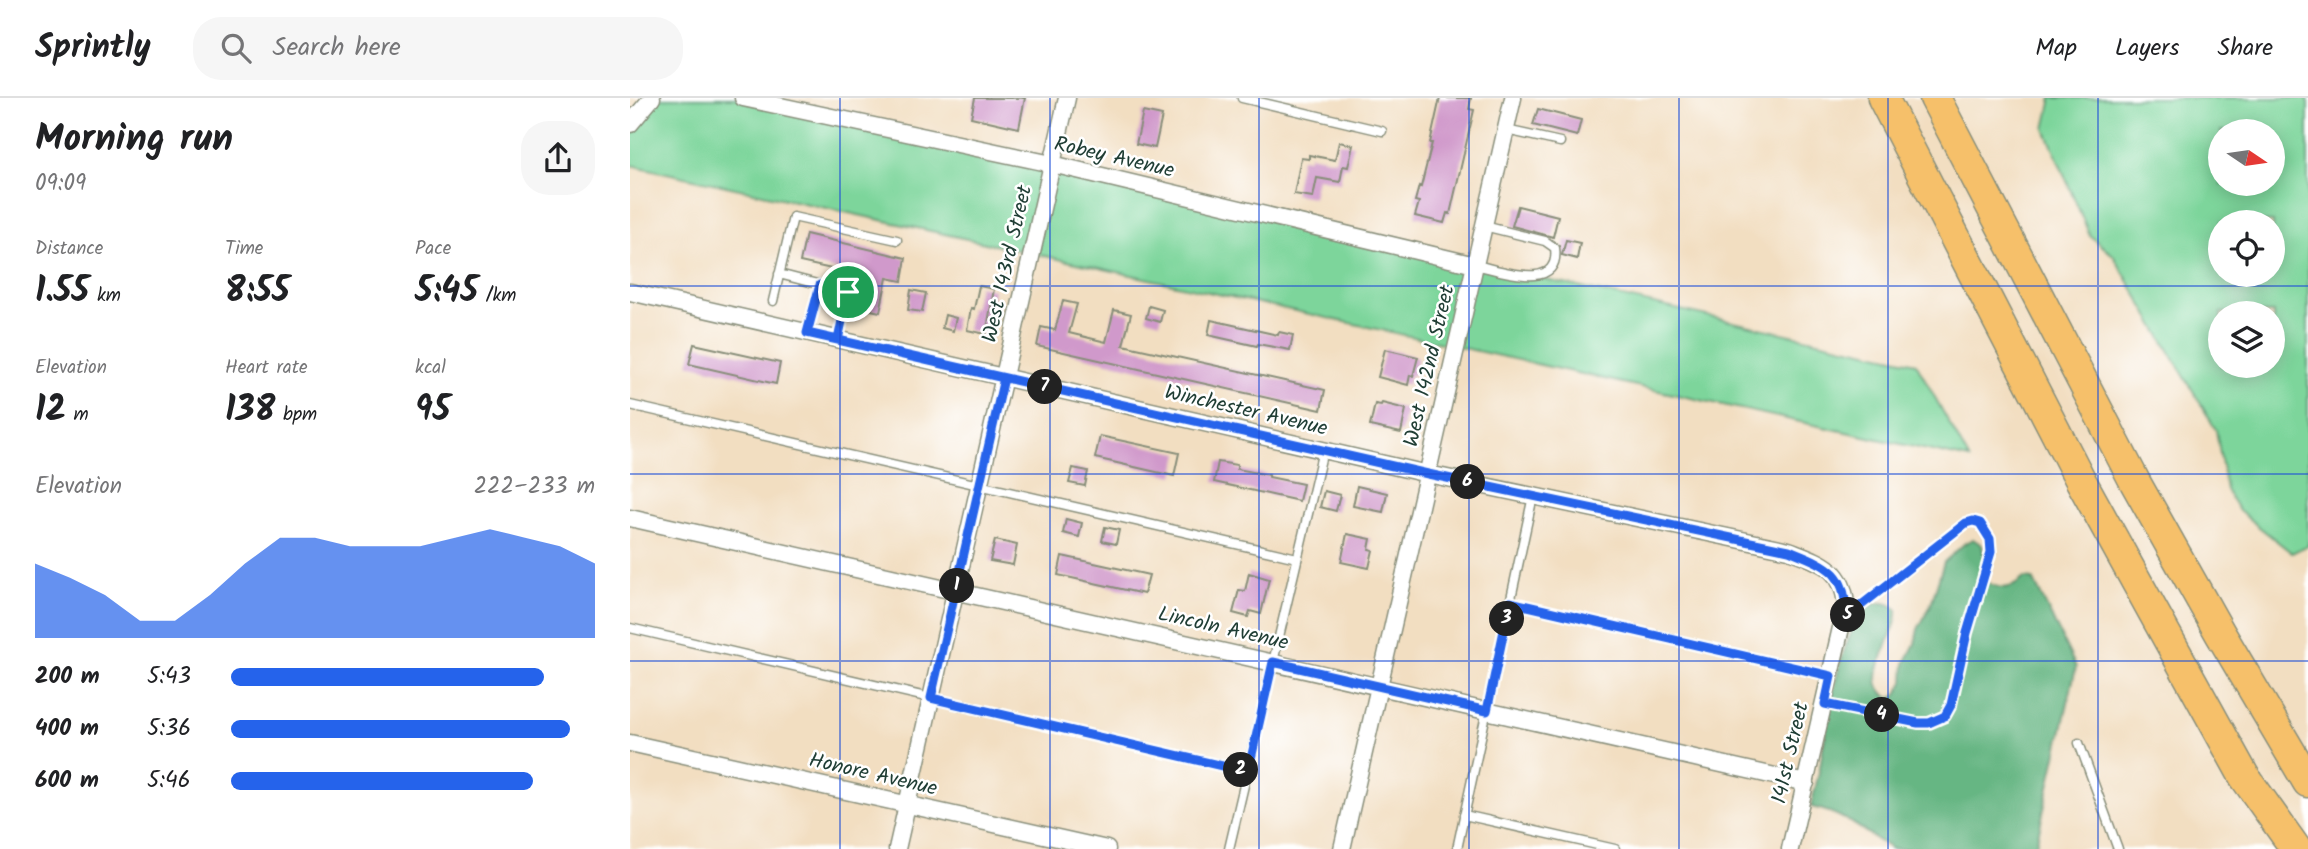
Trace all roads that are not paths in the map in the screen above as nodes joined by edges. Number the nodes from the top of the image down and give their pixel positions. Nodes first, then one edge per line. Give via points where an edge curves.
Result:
1 (652, 98) edge
2 (743, 98) edge
3 (1068, 98) edge
4 (1242, 98) edge
5 (1513, 98) edge
6 (1883, 98) edge
7 (1935, 98) edge
8 (630, 124) edge
9 (1506, 130) junction
10 (1382, 131) dead end
11 (1559, 142) dead end
12 (1052, 164) junction
13 (1484, 226) junction
14 (897, 240) dead end
15 (1475, 265) junction
16 (779, 274) junction
17 (820, 285) junction
18 (630, 292) edge
19 (773, 301) dead end
20 (807, 333) junction
21 (838, 340) junction
22 (1004, 378) junction
23 (630, 405) edge
24 (1323, 450) junction
25 (1428, 474) junction
26 (980, 486) junction
27 (1533, 496) junction
28 (630, 518) edge
29 (1297, 558) junction
30 (1843, 585) joint
31 (956, 590) junction
32 (1510, 602) junction
33 (630, 628) edge
34 (1273, 662) junction
35 (1831, 676) junction
36 (1379, 687) junction
37 (931, 698) junction
38 (1487, 711) junction
39 (630, 743) edge
40 (2079, 743) dead end
41 (1248, 772) junction
42 (2308, 782) edge
43 (1806, 783) junction
44 (907, 804) junction
45 (1464, 815) junction
46 (897, 849) edge
47 (1107, 849) edge
48 (1229, 849) edge
49 (1342, 849) edge
50 (1457, 849) edge
51 (1615, 849) edge
52 (1790, 849) edge
53 (2118, 849) edge
54 (2295, 849) edge

1 - 8 street
2 - 12 street, Robey Avenue
3 - 12 street, West 143rd Street
4 - 10 lane
5 - 9 street, West 142nd Street
6 - 54 highway via 2087,493 2244,776
7 - 42 highway via 2135,482
9 - 11 lane
9 - 13 street, West 142nd Street
12 - 15 street, Robey Avenue
12 - 22 street, West 143rd Street
13 - 15 street, West 142nd Street
13 - 15 lane via 1545,241 1555,248 1556,259 1551,270 1538,277
14 - 16 lane via 793,216
15 - 25 street, West 142nd Street
16 - 17 lane
16 - 19 lane
17 - 20 lane
17 - 21 lane via 848,292
18 - 20 street, Winchester Avenue
20 - 21 street, Winchester Avenue
21 - 22 street, Winchester Avenue
22 - 24 street, Winchester Avenue
22 - 26 street, West 143rd Street
23 - 26 lane
24 - 25 street, Winchester Avenue
24 - 29 lane
25 - 27 street, Winchester Avenue
25 - 36 street, West 142nd Street
26 - 29 lane
26 - 31 street, West 143rd Street
27 - 30 street, Winchester Avenue via 1789,550 1828,568
27 - 32 lane
28 - 31 street, Lincoln Avenue
29 - 34 lane
30 - 35 street, 141st Street via 1845,618
31 - 34 street, Lincoln Avenue
31 - 37 street, West 143rd Street
32 - 35 lane
32 - 38 lane
33 - 37 lane
34 - 36 street, Lincoln Avenue
34 - 41 lane
35 - 43 street, 141st Street
36 - 38 street, Lincoln Avenue
36 - 49 street, West 142nd Street
37 - 41 lane
37 - 44 street, West 143rd Street
38 - 43 street, Lincoln Avenue
38 - 45 lane
39 - 44 street, Honore Avenue
40 - 53 lane
41 - 48 lane
43 - 52 street, 141st Street
44 - 46 street, West 143rd Street
44 - 47 street, Honore Avenue
45 - 50 lane
45 - 51 lane

